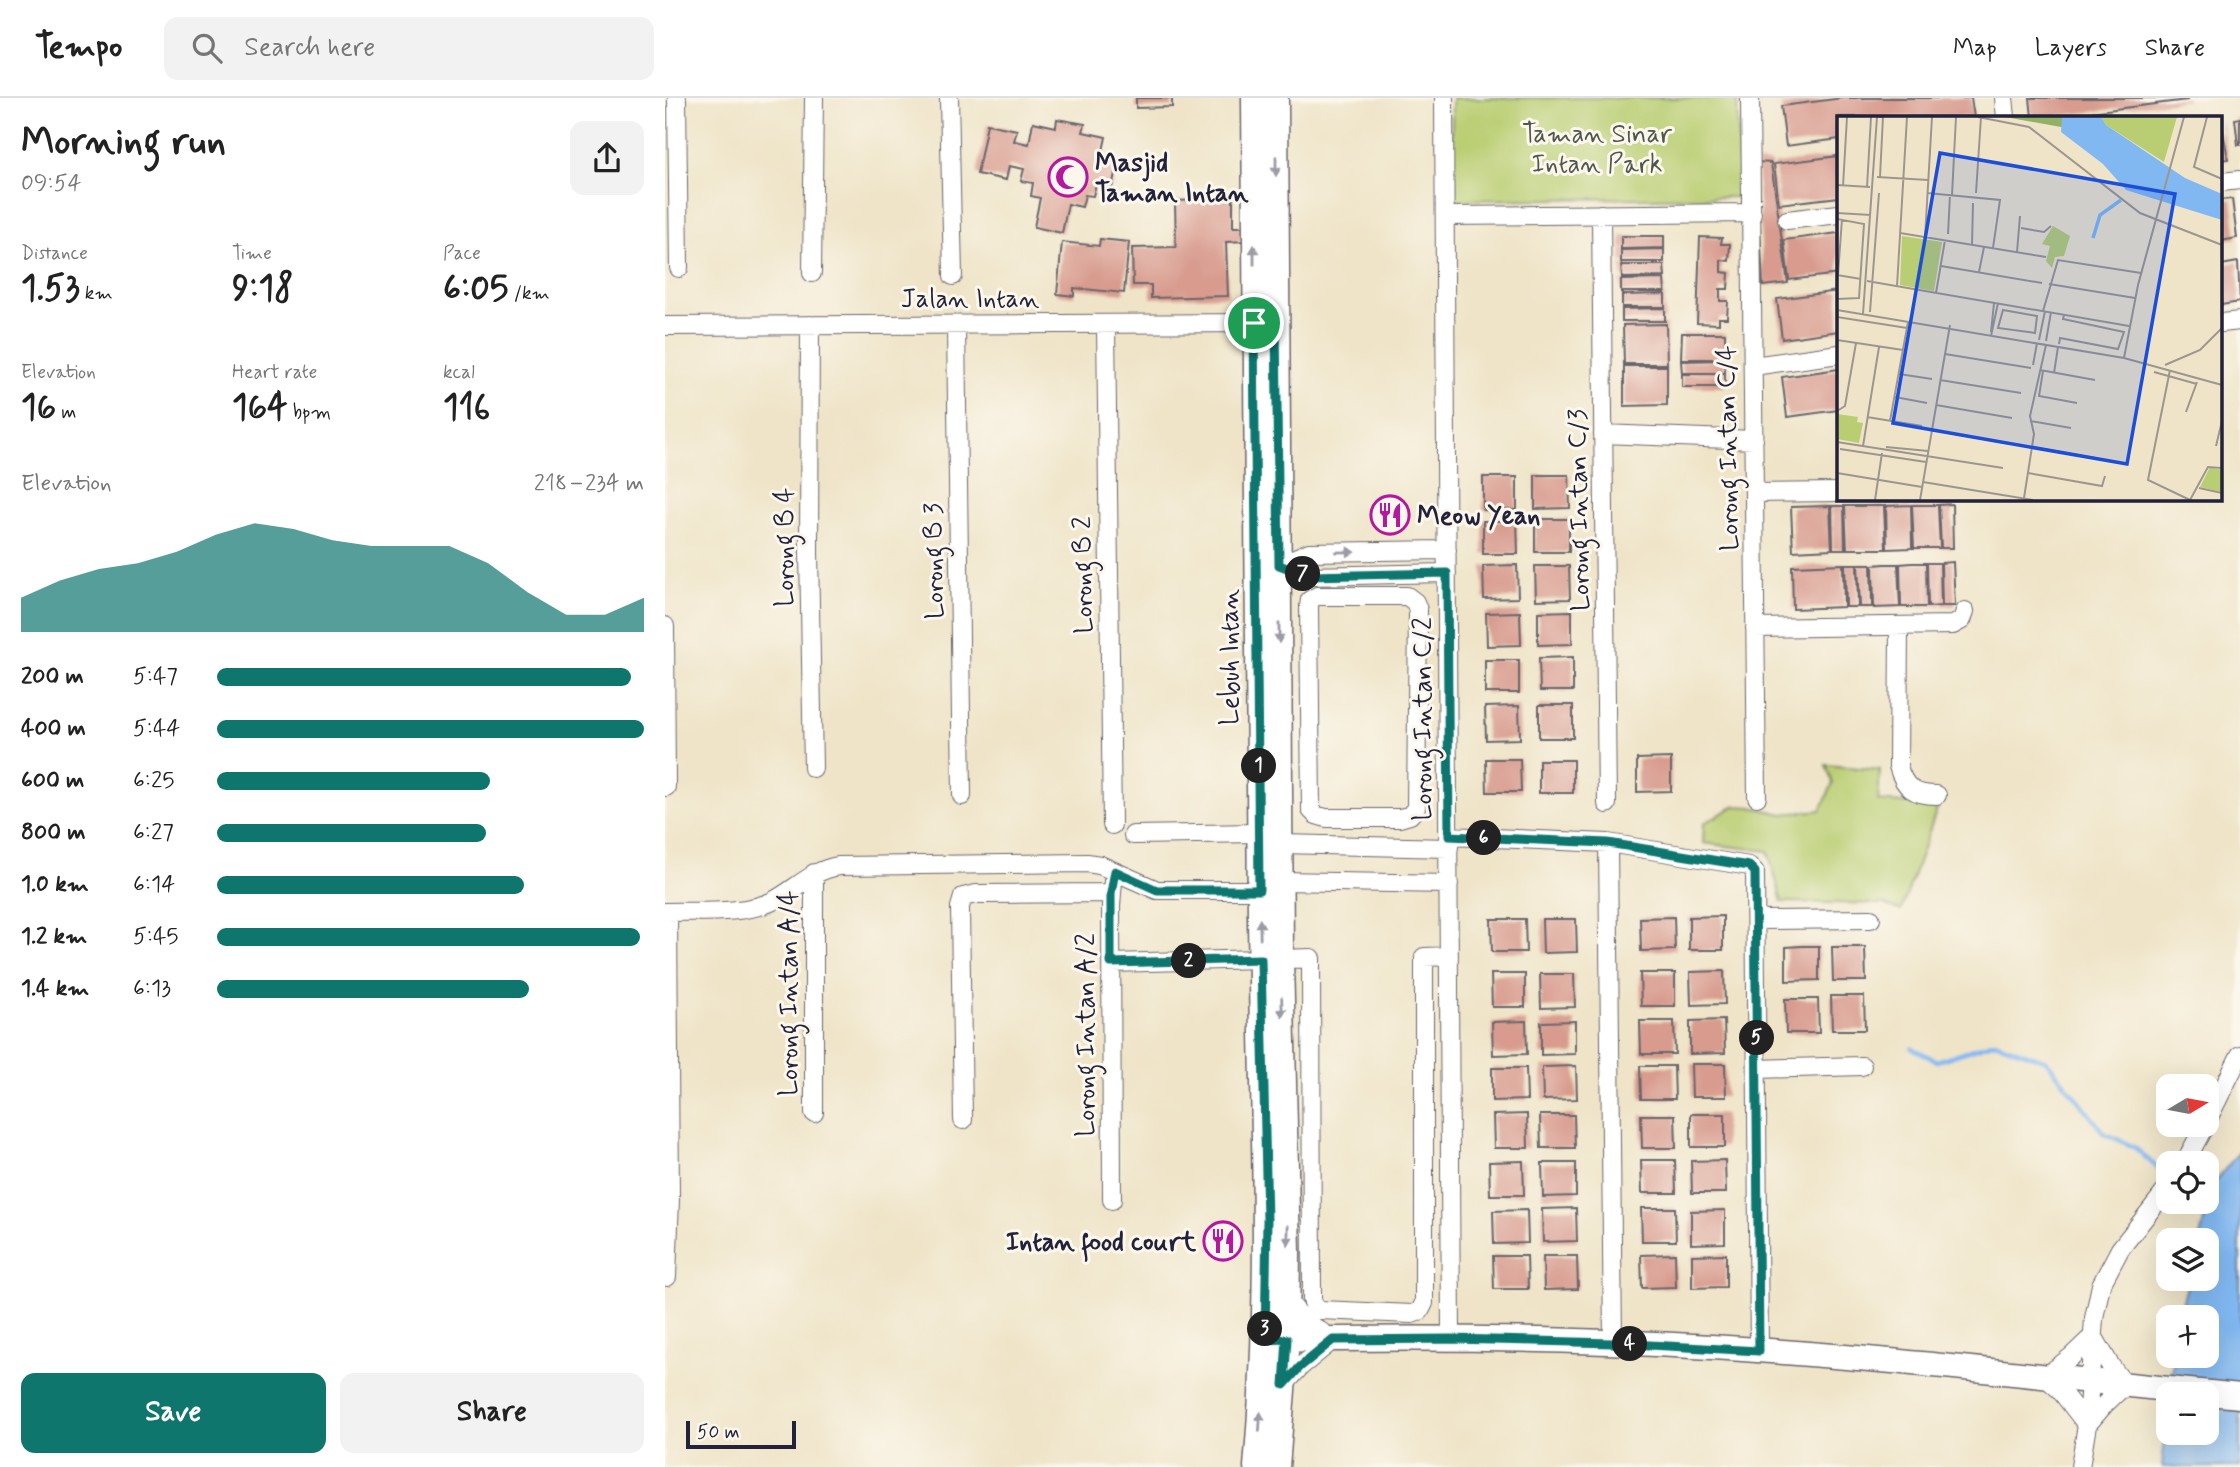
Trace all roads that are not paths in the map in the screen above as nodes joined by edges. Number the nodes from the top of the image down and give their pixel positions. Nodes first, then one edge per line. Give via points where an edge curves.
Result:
1 (677, 98) edge
2 (814, 98) edge
3 (949, 98) edge
4 (1254, 98) edge
5 (1276, 98) edge
6 (1444, 98) edge
7 (1750, 98) edge
8 (2004, 98) edge
9 (2006, 116) edge
10 (1752, 213) junction
11 (1601, 214) junction
12 (1837, 214) edge
13 (1445, 216) junction
14 (1787, 220) dead end
15 (679, 268) dead end
16 (811, 273) dead end
17 (953, 276) dead end
18 (1265, 323) junction
19 (1106, 324) junction
20 (956, 325) junction
21 (665, 326) edge
22 (810, 326) junction
23 (1837, 355) edge
24 (1753, 366) junction
25 (1603, 434) junction
26 (1754, 440) junction
27 (1837, 492) edge
28 (1754, 493) junction
29 (1447, 550) junction
30 (1309, 552) junction
31 (1268, 565) junction
32 (1447, 573) junction
33 (1361, 575) junction
34 (1309, 576) junction
35 (1361, 596) junction
36 (1965, 611) dead end
37 (665, 626) edge
38 (1755, 628) junction
39 (1899, 628) junction
40 (813, 768) dead end
41 (666, 787) edge
42 (1937, 795) dead end
43 (962, 796) dead end
44 (1757, 797) dead end
45 (1607, 804) dead end
46 (1360, 818) junction
47 (1112, 825) dead end
48 (1133, 835) dead end
49 (1270, 839) junction
50 (1449, 842) junction
51 (1608, 843) junction
52 (1361, 846) junction
53 (1115, 871) junction
54 (814, 873) junction
55 (1449, 884) junction
56 (1270, 886) junction
57 (1111, 893) junction
58 (666, 912) edge
59 (1871, 919) dead end
60 (1757, 920) junction
61 (1449, 956) junction
62 (1271, 959) junction
63 (1111, 963) junction
64 (2240, 1055) edge
65 (1862, 1066) dead end
66 (1757, 1069) junction
67 (2219, 1097) edge
68 (814, 1114) dead end
69 (963, 1120) dead end
70 (1287, 1183) junction
71 (1313, 1183) junction
72 (1425, 1183) junction
73 (1451, 1183) junction
74 (1112, 1200) dead end
75 (2156, 1203) edge
76 (1267, 1220) junction
77 (667, 1277) dead end
78 (1287, 1300) junction
79 (2093, 1336) junction
80 (1451, 1339) junction
81 (1276, 1340) junction
82 (1333, 1340) junction
83 (1613, 1343) junction
84 (1759, 1351) junction
85 (2045, 1377) junction
86 (2091, 1381) junction
87 (1284, 1385) junction
88 (2136, 1386) junction
89 (2240, 1396) edge
90 (2087, 1425) junction
91 (1257, 1467) edge
92 (1277, 1467) edge
93 (2080, 1467) edge

1 - 15 street
2 - 16 street
3 - 17 street
18 -> 4 main road, Lebuh Intan
5 -> 18 main road, Lebuh Intan
6 - 13 street, Lorong Intan C/2
7 - 10 street, Lorong Intan C/4
8 - 9 street
10 - 11 street
10 - 24 street, Lorong Intan C/4
11 - 13 street
11 - 25 street, Lorong Intan C/3
12 - 14 street
13 - 29 street, Lorong Intan C/2
18 - 19 street, Jalan Intan
18 - 31 main road, Lebuh Intan
19 - 20 street, Jalan Intan
19 - 47 street, Lorong B 2
20 - 22 street, Jalan Intan
20 - 43 street, Lorong B 3
21 - 22 street, Jalan Intan
22 - 40 street, Lorong B 4
23 - 24 street
24 - 26 street, Lorong Intan C/4
25 - 26 street
25 - 45 street, Lorong Intan C/3
26 - 28 street, Lorong Intan C/4
27 - 28 street
28 - 38 street, Lorong Intan C/4
30 -> 29 street
29 - 32 street, Lorong Intan C/2
30 - 31 street
30 - 34 street
31 - 34 street
31 - 49 main road, Lebuh Intan
32 - 33 street
32 - 50 street, Lorong Intan C/2
33 - 34 street
33 - 35 street
35 - 46 street via 1317,596 1309,606 1311,810 1325,818
35 - 46 street via 1407,596 1415,602 1417,623 1416,808 1401,818
36 - 39 street via 1954,625
37 - 41 street
38 - 39 street
38 - 44 street, Lorong Intan C/4
39 - 42 street via 1898,766 1910,790
46 - 52 street
48 - 49 street
49 - 52 street
49 - 56 main road, Lebuh Intan
50 - 51 street
50 - 52 street
50 - 55 street, Lorong Intan C/2
51 - 60 street via 1749,866 1755,872
51 - 83 street
53 - 54 street via 1071,862 839,866
53 - 56 street via 1157,890
53 - 57 street, Lorong Intan A/2
54 - 58 street via 760,906
54 - 68 street, Lorong Intan A/4
55 - 56 street
55 - 61 street, Lorong Intan C/2
56 - 62 main road, Lebuh Intan
57 - 63 street, Lorong Intan A/2
57 - 69 street via 963,897
58 - 77 street
59 - 60 street
60 - 66 street
61 - 72 street via 1424,957
61 - 73 street, Lorong Intan C/2
62 - 63 street
62 -> 70 main road, Lebuh Intan
62 - 71 street via 1311,958
62 - 76 main road, Lebuh Intan
63 - 74 street, Lorong Intan A/2
64 - 67 street
65 - 66 street
66 - 84 street
70 - 71 street
70 - 76 main road via 1274,1191
70 -> 78 main road, Lebuh Intan
71 - 72 street via 1315,1307 1412,1314 1424,1303
72 - 73 street
73 - 80 street, Lorong Intan C/2
75 - 79 street via 2109,1267 2096,1302
76 - 81 main road, Lebuh Intan
78 - 81 main road, Lebuh Intan
78 - 82 street via 1304,1320
79 - 85 street
79 - 86 street
79 - 88 street via 2110,1365
80 - 82 main road
80 - 83 main road
81 - 82 main road
81 - 87 main road, Lebuh Intan
91 -> 81 main road, Lebuh Intan
82 - 87 street
83 - 84 main road
84 - 85 main road
85 - 86 main road
85 - 90 street
86 - 88 main road
86 - 90 street
87 - 92 main road, Lebuh Intan
88 - 89 main road
88 - 90 street via 2104,1405
90 - 93 street

